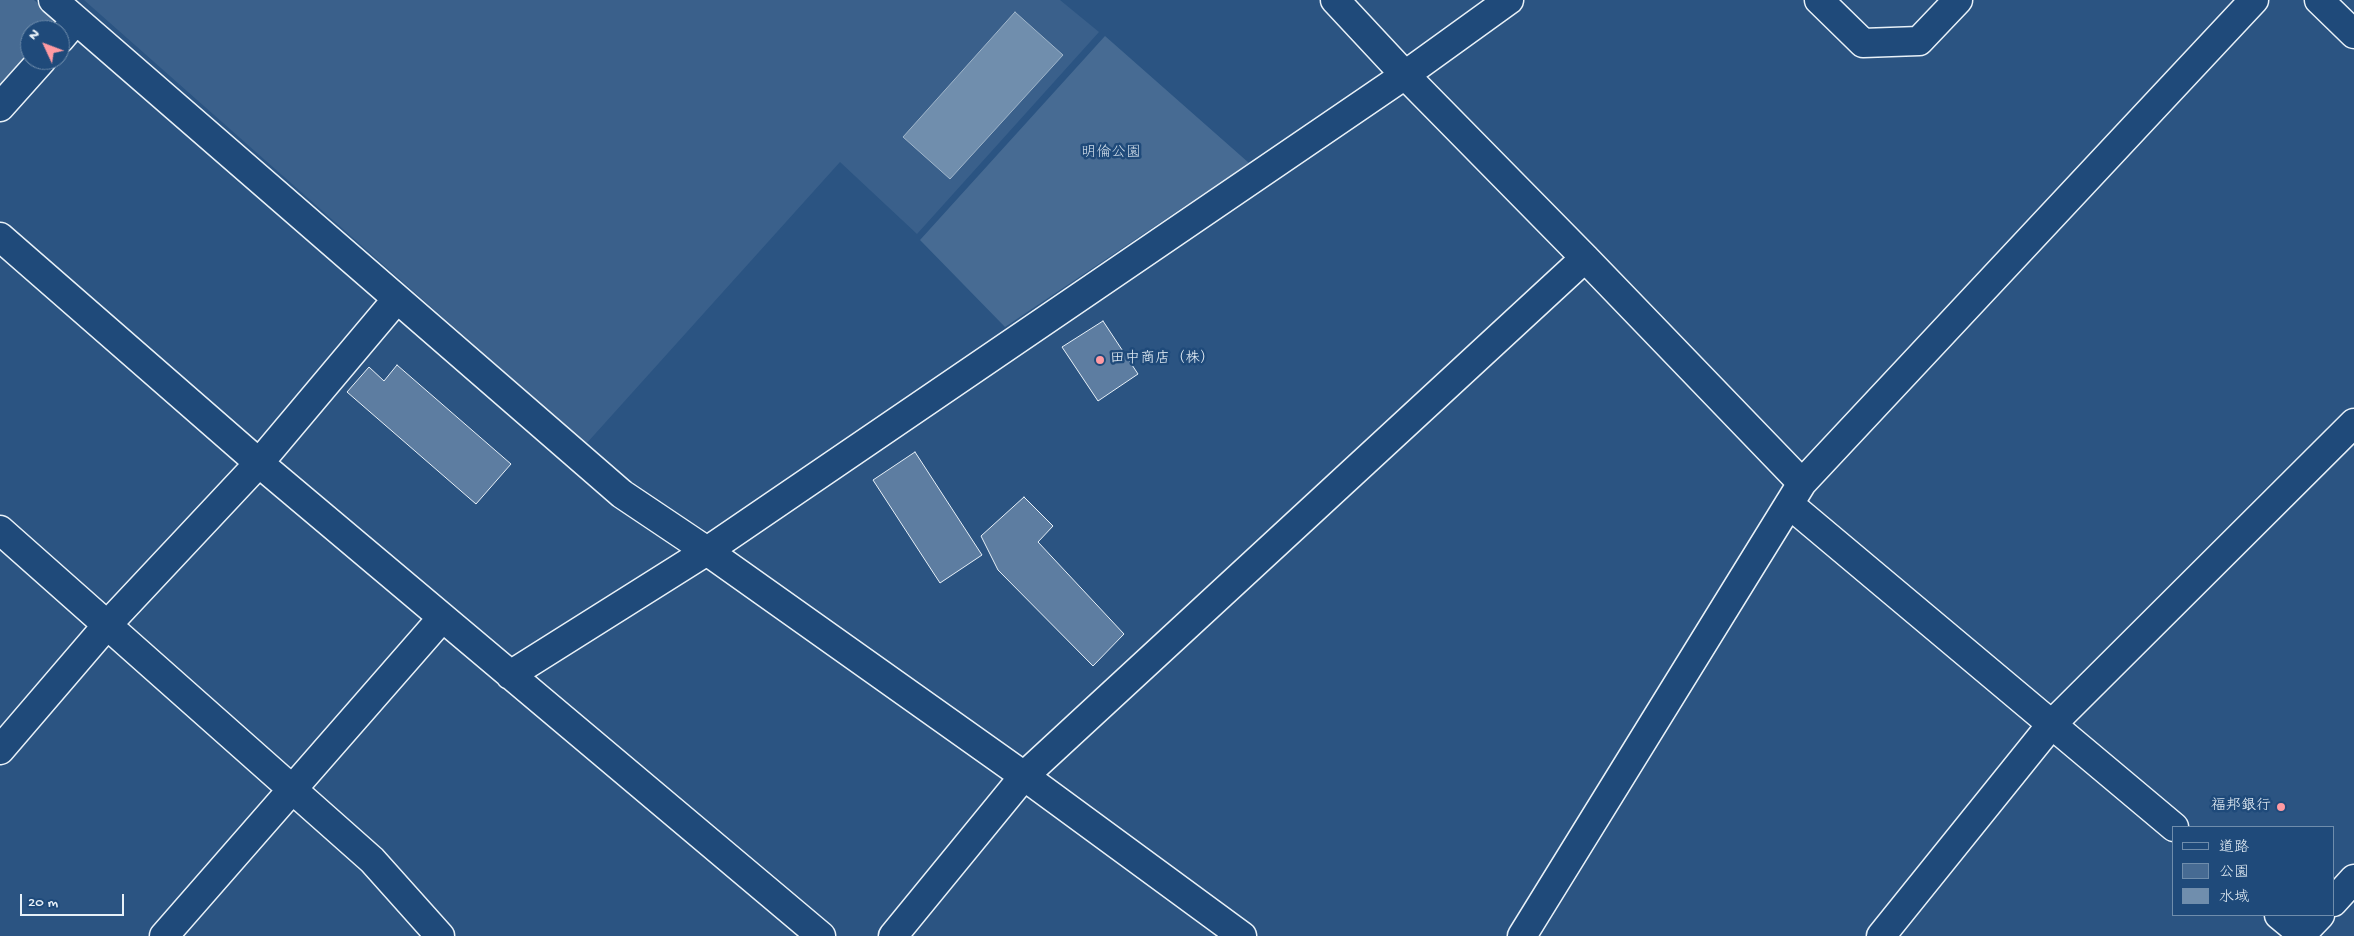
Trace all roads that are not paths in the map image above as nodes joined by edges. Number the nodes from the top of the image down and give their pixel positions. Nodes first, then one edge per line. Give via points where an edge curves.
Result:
1 (53, 0) edge
2 (1335, 0) edge
3 (1509, 0) edge
4 (1819, 0) edge
5 (1958, 0) edge
6 (2254, 0) edge
7 (2319, 0) edge
8 (63, 20) edge
9 (70, 32) edge
10 (2354, 34) edge
11 (33, 70) edge
12 (1405, 75) junction
13 (0, 107) edge
14 (0, 237) edge
15 (1585, 258) junction
16 (397, 299) junction
17 (2354, 424) edge
18 (258, 463) junction
19 (1795, 493) junction
20 (0, 530) edge
21 (707, 551) junction
22 (442, 618) junction
23 (108, 624) junction
24 (510, 675) junction
25 (2051, 725) junction
26 (0, 750) edge
27 (1024, 776) junction
28 (292, 789) junction
29 (2173, 826) edge
30 (2354, 879) edge
31 (2334, 901) edge
32 (2281, 916) edge
33 (2309, 930) edge
34 (164, 936) edge
35 (440, 936) edge
36 (820, 936) edge
37 (893, 936) edge
38 (1242, 936) edge
39 (1522, 936) edge
40 (1881, 936) edge

1 - 8 street
2 - 12 street
3 - 12 street
4 - 5 street via 1863,43 1919,41
6 - 19 street
7 - 10 street
9 - 16 street
11 - 13 street
12 - 15 street
12 - 21 street
14 - 18 street
15 - 19 street
15 - 27 street
16 - 18 street
16 - 21 street via 622,494
17 - 25 street
18 - 22 street
18 - 23 street
19 - 25 street
19 - 39 street
20 - 23 street
21 - 24 street
21 - 27 street
22 - 24 street
22 - 28 street
23 - 26 street
23 - 28 street
24 - 36 street
25 - 29 street
25 - 40 street
27 - 37 street
27 - 38 street
28 - 34 street
28 - 35 street via 372,860
30 - 31 street
32 - 33 street

